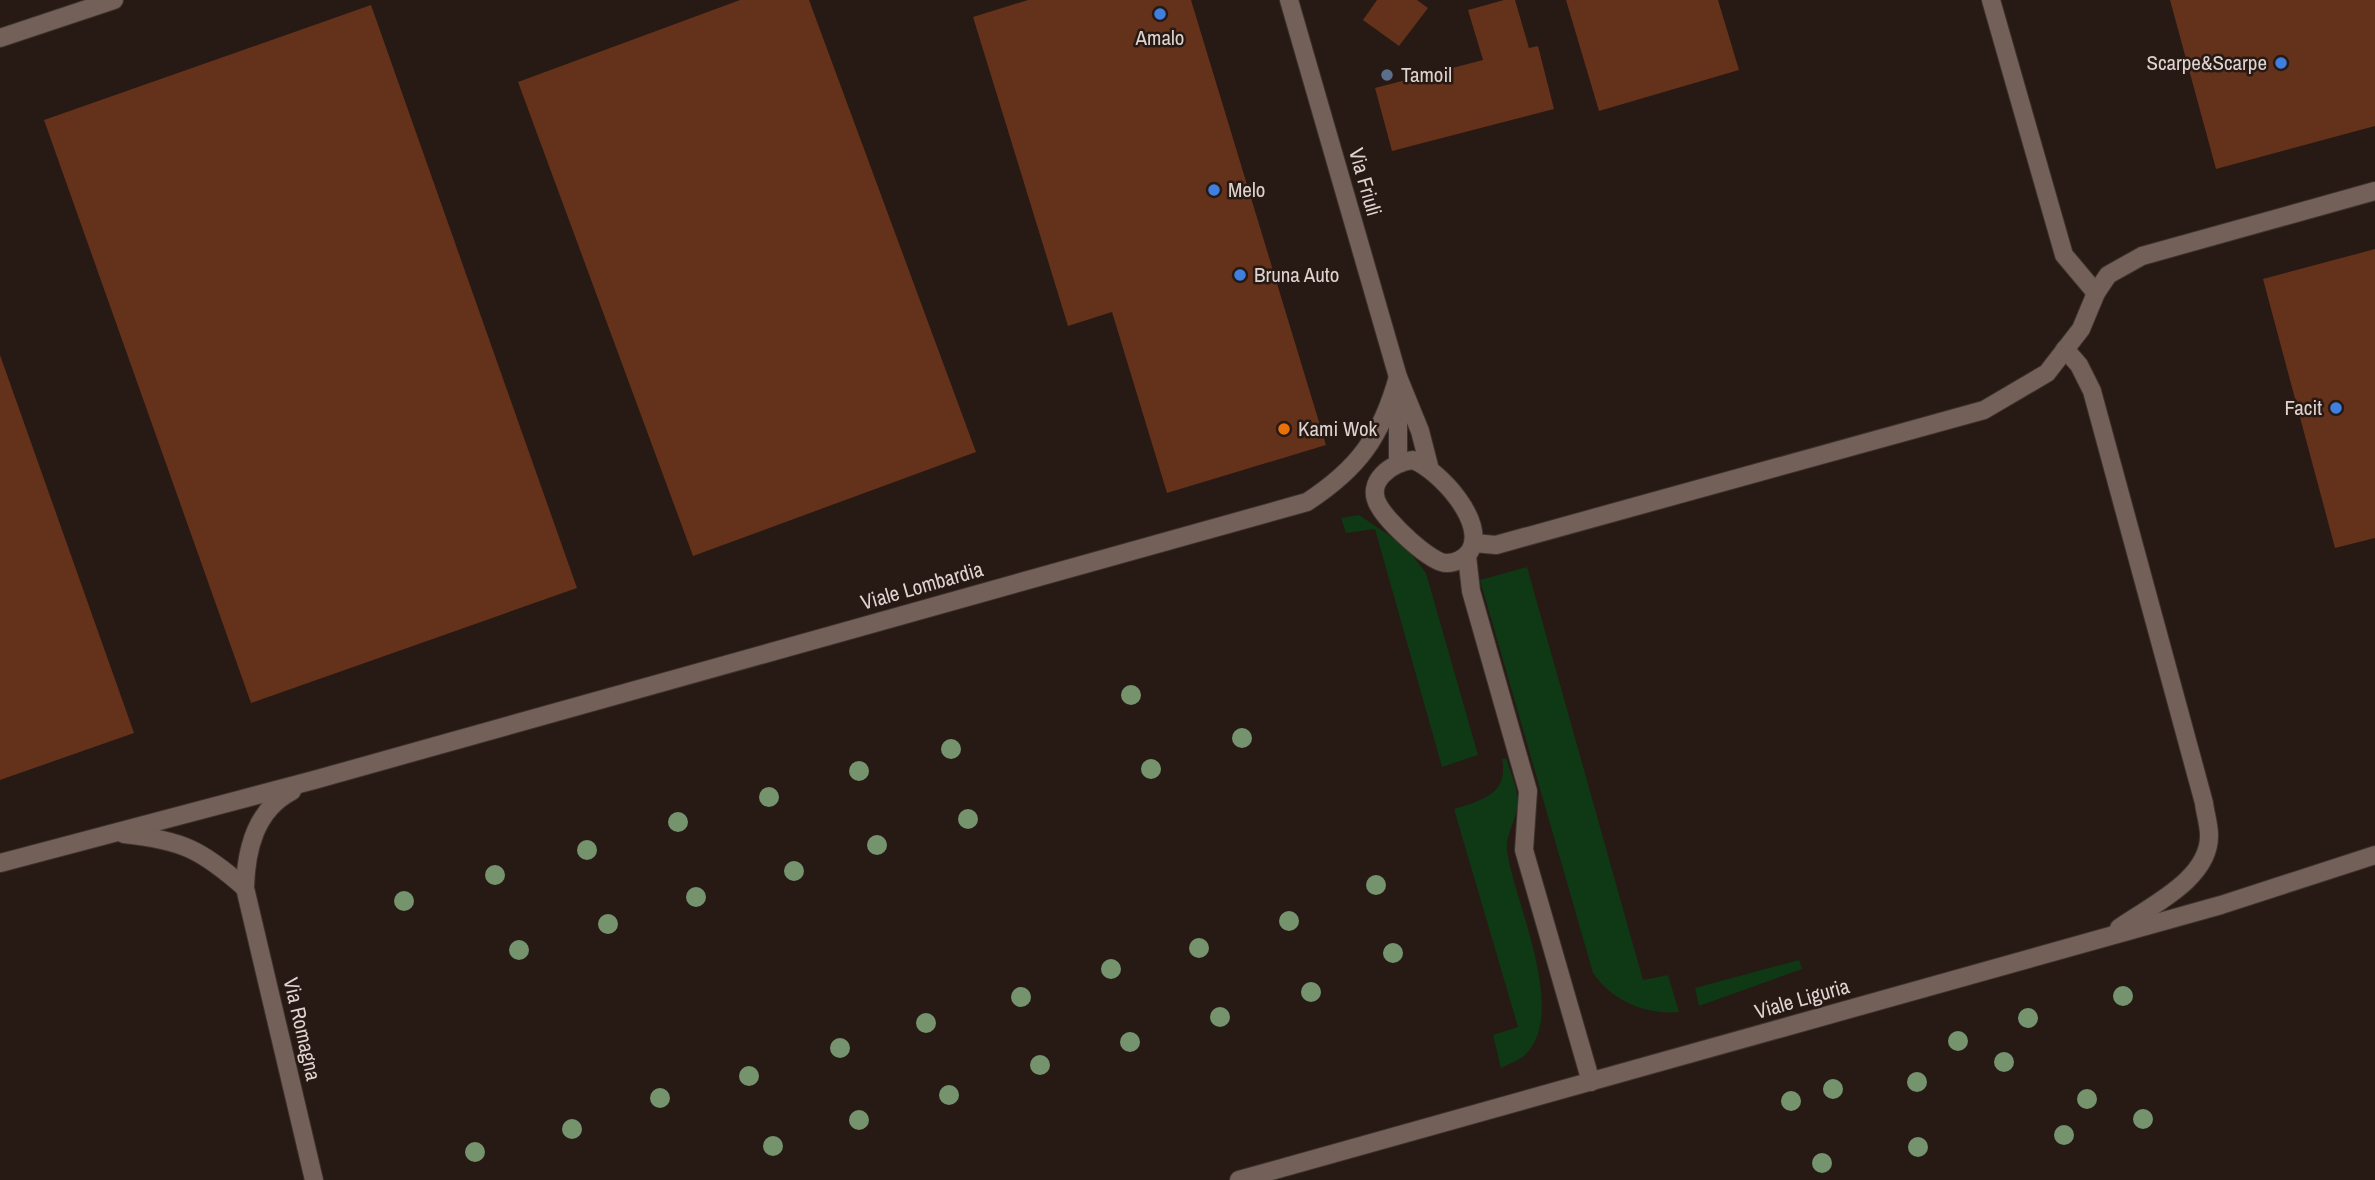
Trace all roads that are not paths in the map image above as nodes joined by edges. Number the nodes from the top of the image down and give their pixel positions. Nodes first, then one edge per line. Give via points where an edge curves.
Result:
1 (114, 0) edge
2 (1289, 0) edge
3 (1991, 0) edge
4 (0, 38) edge
5 (2375, 191) edge
6 (2096, 293) junction
7 (2065, 349) junction
8 (1398, 377) junction
9 (1398, 461) junction
10 (1429, 466) junction
11 (1382, 473) junction
12 (1340, 480) junction
13 (1470, 549) junction
14 (314, 780) junction
15 (112, 832) junction
16 (2375, 855) edge
17 (0, 863) edge
18 (245, 888) junction
19 (2108, 937) junction
20 (1591, 1082) junction
21 (314, 1180) edge
22 (1239, 1180) edge

1 - 4 street
2 - 8 street, Via Friuli
3 - 6 street via 2064,255
5 - 6 street via 2142,256 2108,275
6 - 7 street via 2081,329
7 - 13 street via 2047,373 1984,410
7 - 19 street via 2092,391 2204,803 2209,837 2204,862 2190,880
8 - 9 street
8 - 10 street
8 - 12 street, Viale Lombardia via 1388,414 1362,456
9 - 10 street
9 - 11 street
10 - 13 street via 1470,517 1475,528
11 - 12 street
11 - 13 street via 1376,489 1378,505 1427,556 1446,564
12 - 14 street, Viale Lombardia via 1307,502
13 - 20 street via 1471,591 1528,791 1524,850
14 - 15 street
14 - 18 street, Via Romagna via 277,799 255,830 246,859
15 - 17 street
15 - 18 street via 164,838 212,858
16 - 19 street, Viale Liguria
18 - 21 street, Via Romagna
19 - 20 street, Viale Liguria
20 - 22 street, Viale Liguria

